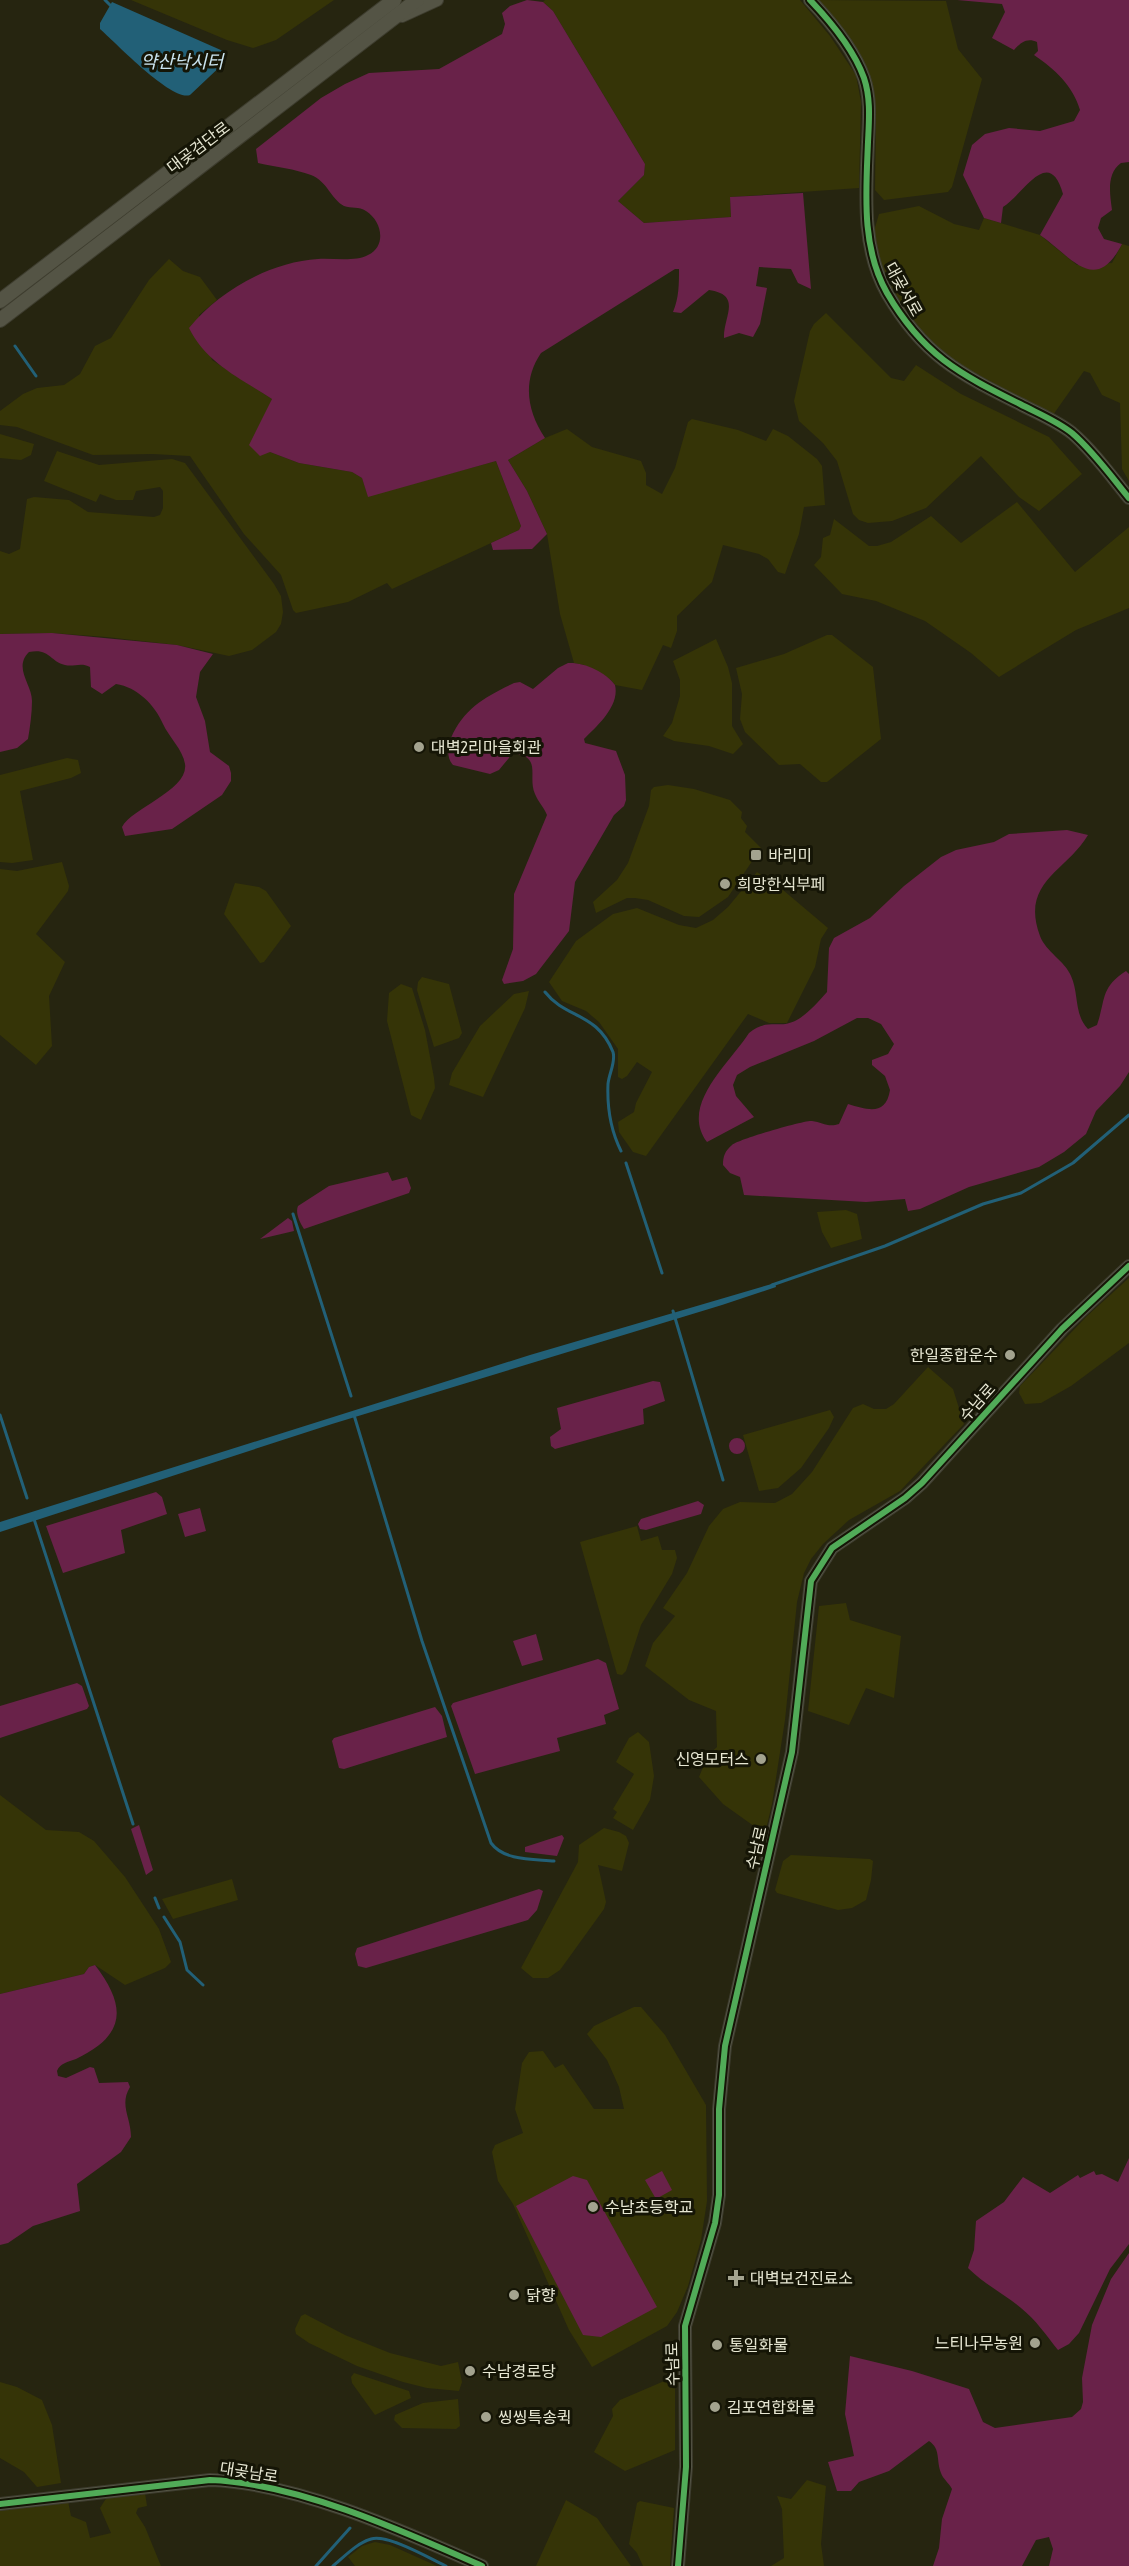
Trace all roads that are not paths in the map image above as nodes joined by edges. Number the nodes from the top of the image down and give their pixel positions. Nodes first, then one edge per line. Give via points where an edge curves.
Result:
1 (378, 0) edge
2 (394, 0) edge
3 (417, 0) edge
4 (437, 0) edge
5 (810, 0) edge
6 (387, 23) junction
7 (344, 39) junction
8 (0, 301) edge
9 (0, 320) edge
10 (1129, 498) edge
11 (1129, 1266) edge
12 (0, 2504) edge
13 (482, 2566) edge
14 (678, 2566) edge

1 - 7 main road
2 - 7 main road, 대곶검단로
3 - 6 main road, 대곶검단로
4 - 6 street
5 - 10 street, 대곶서로 via 848,49 864,79 869,104 868,234 885,290 902,318 936,356 965,376 1071,433
6 - 9 main road, 대곶검단로
7 - 8 main road, 대곶검단로
11 - 14 street, 수남로 via 1062,1329 922,1483 832,1548 811,1581 792,1752 725,2046 715,2223 685,2326 686,2467
12 - 13 street, 대곶남로 via 233,2480 373,2521

